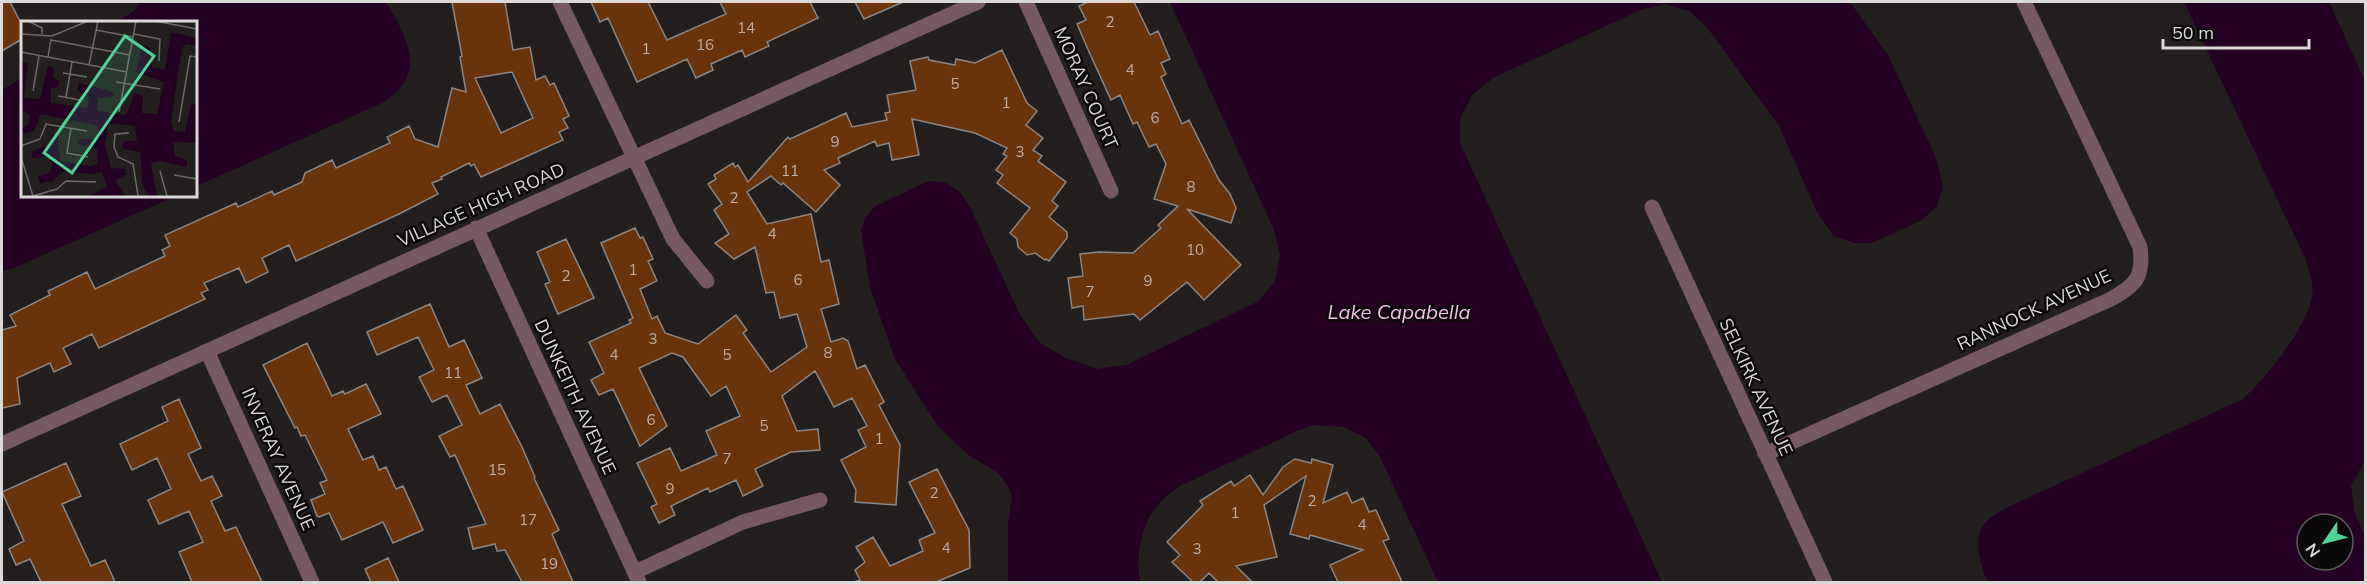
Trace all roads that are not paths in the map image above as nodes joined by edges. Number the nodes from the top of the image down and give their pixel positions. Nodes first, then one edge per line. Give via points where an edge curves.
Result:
1 (560, 2) edge
2 (978, 2) edge
3 (1026, 2) edge
4 (2024, 2) edge
5 (633, 157) junction
6 (1110, 191) dead end
7 (1652, 207) dead end
8 (476, 228) junction
9 (707, 281) dead end
10 (207, 351) junction
11 (2, 444) edge
12 (1765, 454) junction
13 (820, 500) dead end
14 (637, 577) edge
15 (312, 582) edge
16 (1825, 582) edge

1 - 5 street
2 - 5 street, VILLAGE HIGH ROAD
3 - 6 street, MORAY COURT
4 - 12 street, RANNOCK AVENUE via 2138,240 2142,261 2136,282 2111,299
5 - 8 street, VILLAGE HIGH ROAD
5 - 9 street via 673,239
7 - 12 street, SELKIRK AVENUE
8 - 10 street, VILLAGE HIGH ROAD
8 - 14 street, DUNKEITH AVENUE
10 - 11 street, VILLAGE HIGH ROAD
10 - 15 street, INVERAY AVENUE
12 - 16 street, SELKIRK AVENUE
13 - 14 street via 743,522

